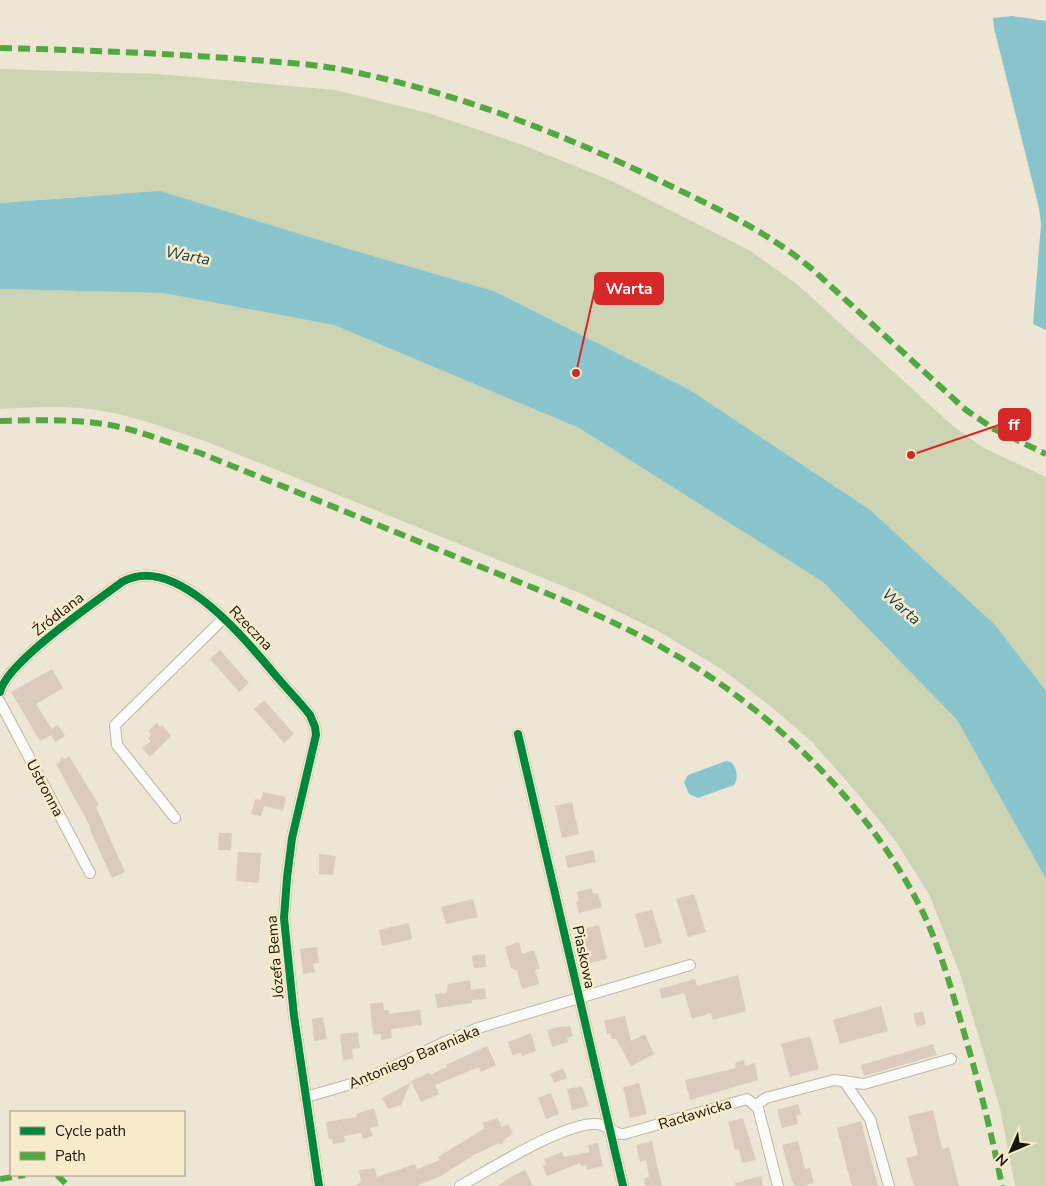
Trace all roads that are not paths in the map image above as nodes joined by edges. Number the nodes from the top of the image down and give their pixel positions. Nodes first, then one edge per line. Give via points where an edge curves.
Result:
1 (145, 574) joint
2 (224, 618) junction
3 (0, 692) edge
4 (0, 702) edge
5 (315, 727) joint
6 (518, 734) dead end
7 (175, 818) dead end
8 (90, 873) dead end
9 (690, 964) dead end
10 (579, 998) junction
11 (951, 1059) dead end
12 (844, 1081) junction
13 (306, 1096) junction
14 (756, 1105) junction
15 (610, 1130) junction
16 (472, 1183) edge
17 (319, 1186) edge
18 (460, 1186) edge
19 (623, 1186) edge
20 (778, 1186) edge
21 (889, 1186) edge

1 - 2 street, Rzeczna via 174,584
1 - 3 street, Źródlana via 122,582 30,653 10,674
2 - 5 street, Rzeczna via 305,709
2 - 7 street via 115,725 117,745
4 - 8 street, Ustronna
5 - 13 street, Józefa Bema via 292,838 284,912 293,1009
6 - 10 street, Piaskowa
9 - 10 street, Antoniego Baraniaka
10 - 13 street, Antoniego Baraniaka via 478,1028 365,1080
10 - 15 street, Piaskowa
11 - 12 street via 864,1084
12 - 14 street via 834,1080 766,1098
12 - 21 street via 870,1119
13 - 17 street, Józefa Bema
14 - 15 street, Racławicka via 743,1100 627,1134
14 - 20 street
15 - 16 street, Racławicka via 595,1124 565,1132 528,1148
15 - 19 street, Piaskowa
16 - 18 street, Racławicka

